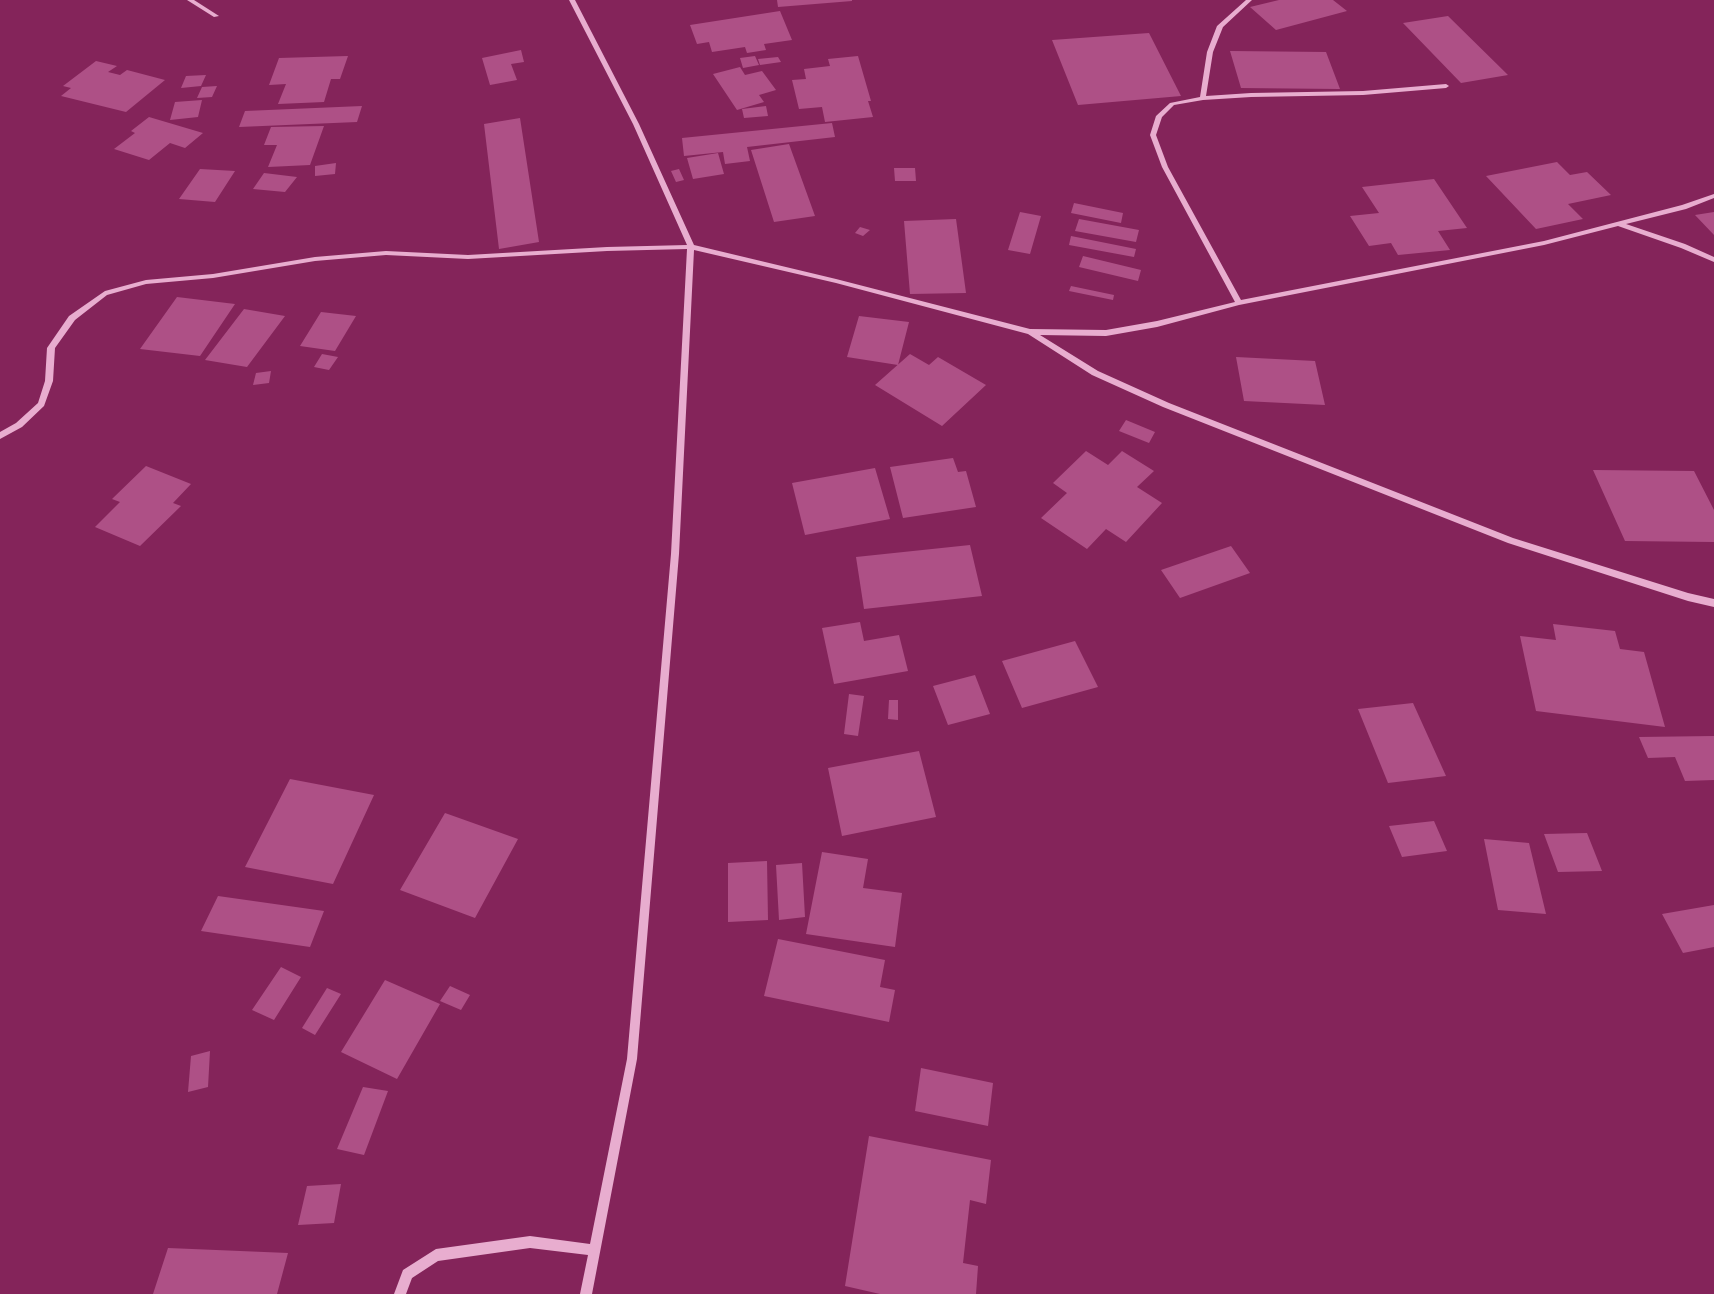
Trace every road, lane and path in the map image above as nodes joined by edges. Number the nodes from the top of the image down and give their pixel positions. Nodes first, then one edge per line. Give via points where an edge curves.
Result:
1 (190, 0) edge
2 (572, 0) edge
3 (1249, 0) edge
4 (216, 16) dead end
5 (1446, 86) dead end
6 (1203, 98) junction
7 (1714, 196) edge
8 (1618, 224) junction
9 (691, 247) junction
10 (1714, 260) edge
11 (1239, 303) junction
12 (1030, 332) junction
13 (0, 436) edge
14 (1714, 603) edge
15 (594, 1250) junction
16 (400, 1294) edge
17 (586, 1294) edge

1 - 4 street
2 - 9 street via 636,124
3 - 6 street via 1220,26 1210,52
5 - 6 street via 1363,93
6 - 11 street via 1172,104 1159,116 1153,135 1165,167
7 - 8 street
8 - 10 street
8 - 11 street via 1544,243
9 - 12 street
9 - 13 street via 468,257 386,253 146,282 105,293 72,318 52,348 49,382 41,404 19,425
9 - 15 street via 675,554 632,1059
11 - 12 street via 1106,333
12 - 14 street via 1096,373 1166,406 1512,541
15 - 16 street via 530,1242 436,1255 407,1274
15 - 17 street

